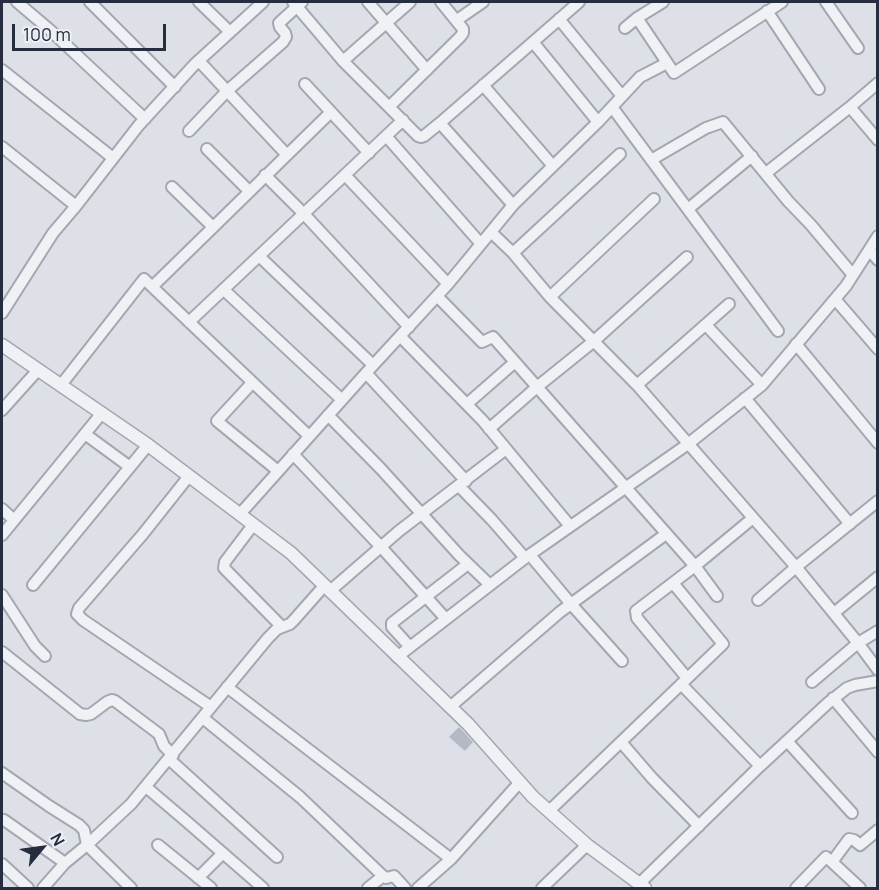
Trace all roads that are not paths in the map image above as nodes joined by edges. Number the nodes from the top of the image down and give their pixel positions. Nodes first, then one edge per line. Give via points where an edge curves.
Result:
1 (17, 2) edge
2 (90, 2) edge
3 (199, 2) edge
4 (263, 2) edge
5 (368, 2) edge
6 (410, 2) edge
7 (441, 2) edge
8 (483, 2) edge
9 (579, 2) edge
10 (663, 2) edge
11 (782, 2) edge
12 (826, 2) edge
13 (298, 3) edge
14 (767, 11) junction
15 (637, 18) junction
16 (457, 20) junction
17 (559, 20) junction
18 (387, 22) junction
19 (625, 28) dead end
20 (230, 32) junction
21 (532, 42) junction
22 (858, 48) dead end
23 (199, 61) junction
24 (343, 61) junction
25 (667, 63) junction
26 (2, 70) edge
27 (427, 70) junction
28 (878, 83) edge
29 (305, 84) dead end
30 (483, 85) junction
31 (175, 87) junction
32 (819, 89) dead end
33 (226, 91) junction
34 (622, 96) junction
35 (850, 106) junction
36 (389, 107) junction
37 (612, 107) junction
38 (331, 112) junction
39 (145, 118) junction
40 (403, 120) junction
41 (598, 122) junction
42 (440, 123) junction
43 (189, 130) dead end
44 (386, 136) junction
45 (878, 140) edge
46 (2, 147) edge
47 (207, 149) dead end
48 (369, 153) junction
49 (287, 154) junction
50 (620, 154) dead end
51 (752, 156) junction
52 (113, 158) junction
53 (651, 160) junction
54 (553, 166) junction
55 (766, 173) junction
56 (265, 175) junction
57 (345, 175) junction
58 (172, 187) dead end
59 (249, 191) junction
60 (654, 198) dead end
61 (513, 205) junction
62 (76, 206) junction
63 (688, 209) junction
64 (304, 214) junction
65 (213, 227) junction
66 (491, 232) junction
67 (878, 236) edge
68 (481, 244) junction
69 (869, 250) junction
70 (513, 253) junction
71 (259, 256) junction
72 (687, 257) dead end
73 (878, 260) edge
74 (853, 275) junction
75 (448, 284) junction
76 (153, 286) junction
77 (224, 290) junction
78 (437, 296) junction
79 (550, 297) junction
80 (835, 299) junction
81 (729, 304) dead end
82 (2, 313) edge
83 (189, 322) junction
84 (706, 325) junction
85 (409, 327) junction
86 (778, 331) dead end
87 (400, 336) junction
88 (594, 340) junction
89 (796, 344) junction
90 (2, 345) edge
91 (878, 349) edge
92 (515, 362) junction
93 (369, 369) junction
94 (38, 370) junction
95 (252, 383) junction
96 (61, 385) junction
97 (637, 385) junction
98 (762, 385) junction
99 (537, 387) junction
100 (745, 398) junction
101 (341, 399) junction
102 (467, 404) junction
103 (2, 410) edge
104 (102, 413) junction
105 (328, 415) junction
106 (489, 429) junction
107 (86, 434) junction
108 (309, 436) junction
109 (878, 443) edge
110 (688, 444) junction
111 (148, 445) junction
112 (506, 449) junction
113 (293, 454) junction
114 (130, 466) junction
115 (278, 471) junction
116 (189, 476) junction
117 (462, 484) junction
118 (625, 488) junction
119 (878, 501) edge
120 (2, 510) edge
121 (240, 514) junction
122 (422, 514) junction
123 (753, 518) junction
124 (14, 520) junction
125 (850, 524) junction
126 (253, 525) junction
127 (570, 526) junction
128 (666, 534) junction
129 (2, 535) edge
130 (381, 547) junction
131 (527, 556) junction
132 (468, 564) junction
133 (695, 566) junction
134 (796, 567) junction
135 (878, 578) edge
136 (673, 584) junction
137 (33, 585) dead end
138 (490, 585) junction
139 (327, 588) junction
140 (2, 595) edge
141 (425, 596) junction
142 (717, 596) dead end
143 (758, 600) dead end
144 (571, 604) junction
145 (834, 613) junction
146 (446, 619) junction
147 (282, 627) junction
148 (878, 631) edge
149 (858, 643) junction
150 (410, 647) junction
151 (2, 652) edge
152 (45, 656) dead end
153 (397, 657) junction
154 (622, 661) dead end
155 (878, 670) edge
156 (684, 681) junction
157 (878, 681) edge
158 (812, 682) dead end
159 (228, 687) junction
160 (833, 699) junction
161 (211, 707) junction
162 (450, 707) junction
163 (203, 717) junction
164 (787, 741) junction
165 (621, 742) junction
166 (878, 752) edge
167 (171, 757) junction
168 (760, 766) junction
169 (2, 772) edge
170 (520, 782) junction
171 (146, 787) junction
172 (549, 811) junction
173 (852, 813) dead end
174 (4, 820) dead end
175 (699, 826) junction
176 (878, 830) edge
177 (87, 845) junction
178 (158, 845) dead end
179 (587, 845) junction
180 (223, 853) junction
181 (277, 857) dead end
182 (451, 859) junction
183 (832, 862) junction
184 (65, 863) junction
185 (2, 864) edge
186 (383, 876) junction
187 (198, 878) junction
188 (642, 886) edge
189 (28, 888) edge
190 (43, 888) edge
191 (131, 888) edge
192 (211, 888) edge
193 (263, 888) edge
194 (368, 888) edge
195 (405, 888) edge
196 (418, 888) edge
197 (542, 888) edge
198 (796, 888) edge
199 (860, 888) edge

1 - 39 street
2 - 31 street
3 - 20 street
4 - 20 street
5 - 18 street
6 - 18 street
7 - 16 street
8 - 16 street
9 - 17 street
10 - 15 street
11 - 14 street
12 - 22 street
13 - 24 street
13 - 33 street via 279,23 286,37 283,42
14 - 25 street via 674,72
14 - 32 street
15 - 19 street
15 - 25 street
16 - 27 street via 463,29 460,37
17 - 21 street
17 - 34 street
18 - 24 street
18 - 27 street
20 - 23 street
21 - 30 street
21 - 41 street
23 - 31 street
23 - 33 street
24 - 36 street
25 - 34 street via 640,77
26 - 52 street
27 - 36 street
28 - 35 street
29 - 38 street
30 - 42 street
30 - 54 street
31 - 39 street
33 - 43 street
33 - 49 street
34 - 37 street
35 - 45 street
35 - 55 street
36 - 40 street
37 - 41 street
37 - 53 street
38 - 48 street
38 - 49 street
39 - 52 street
40 - 42 street via 421,137
40 - 44 street
41 - 54 street
42 - 61 street
44 - 48 street
44 - 68 street
46 - 62 street
47 - 59 street
48 - 57 street
49 - 56 street
50 - 70 street
51 - 53 street via 723,122
51 - 55 street
51 - 63 street
52 - 62 street
53 - 63 street
54 - 61 street
55 - 74 street
56 - 59 street
56 - 64 street
57 - 64 street
57 - 75 street
58 - 65 street
59 - 65 street
60 - 79 street
61 - 66 street
62 - 82 street via 47,242
63 - 86 street
64 - 71 street
64 - 85 street
65 - 76 street
66 - 68 street
66 - 70 street
67 - 69 street
68 - 75 street
69 - 73 street
69 - 74 street
70 - 79 street
71 - 77 street
71 - 93 street
72 - 88 street
74 - 80 street
75 - 78 street
76 - 83 street
76 - 96 street via 144,279
77 - 83 street
77 - 101 street
78 - 85 street
78 - 92 street via 482,342 493,337
79 - 88 street
80 - 89 street
80 - 91 street
81 - 84 street
83 - 95 street
84 - 97 street
84 - 98 street
85 - 87 street
87 - 93 street
87 - 102 street
88 - 97 street
88 - 99 street
89 - 98 street
89 - 109 street
90 - 94 street
92 - 99 street
92 - 102 street
93 - 101 street
93 - 117 street
94 - 96 street
94 - 103 street
95 - 108 street
95 - 115 street via 217,421
96 - 104 street
97 - 110 street
98 - 100 street
99 - 106 street
99 - 118 street
100 - 110 street
100 - 125 street
101 - 105 street
102 - 106 street
104 - 107 street
104 - 111 street
105 - 108 street
105 - 122 street
106 - 112 street
107 - 114 street
107 - 124 street
108 - 113 street
110 - 118 street
110 - 123 street
111 - 114 street
111 - 116 street
112 - 117 street
112 - 127 street
113 - 115 street
113 - 130 street
114 - 137 street
115 - 121 street
116 - 121 street
116 - 161 street via 77,614
117 - 122 street
117 - 131 street
118 - 127 street
118 - 128 street
119 - 125 street
120 - 124 street
121 - 126 street
122 - 130 street
122 - 132 street
123 - 133 street
123 - 134 street
124 - 129 street
125 - 134 street
126 - 139 street via 291,553
126 - 147 street via 224,568
127 - 131 street
128 - 133 street
128 - 144 street
130 - 139 street
130 - 141 street
131 - 138 street
131 - 144 street
132 - 138 street
132 - 141 street
133 - 136 street
133 - 142 street
134 - 143 street
134 - 145 street
135 - 145 street
136 - 156 street via 636,611 636,615
136 - 156 street via 723,644
138 - 146 street
139 - 147 street
139 - 153 street
140 - 152 street
141 - 146 street
141 - 150 street via 392,625
144 - 154 street
144 - 162 street
145 - 149 street
146 - 150 street
147 - 159 street via 268,638
148 - 149 street
149 - 155 street
149 - 158 street
150 - 153 street
151 - 167 street via 80,714 86,716 115,701 159,734
153 - 162 street
156 - 165 street
156 - 168 street
157 - 160 street via 855,685
159 - 161 street
159 - 182 street
160 - 164 street
160 - 166 street
161 - 163 street
162 - 170 street
163 - 167 street
163 - 186 street via 300,797
164 - 168 street
164 - 173 street
165 - 172 street
165 - 175 street
167 - 171 street
167 - 181 street
168 - 175 street
169 - 177 street via 79,825
170 - 172 street
170 - 182 street
171 - 177 street
171 - 180 street
172 - 179 street
174 - 184 street
175 - 188 street
176 - 183 street via 860,845 849,839
177 - 184 street
177 - 191 street
178 - 187 street
179 - 188 street
179 - 197 street
180 - 187 street
180 - 193 street
182 - 196 street
183 - 198 street via 826,857
183 - 199 street
184 - 190 street
185 - 189 street
186 - 194 street
186 - 195 street via 394,876
187 - 192 street

